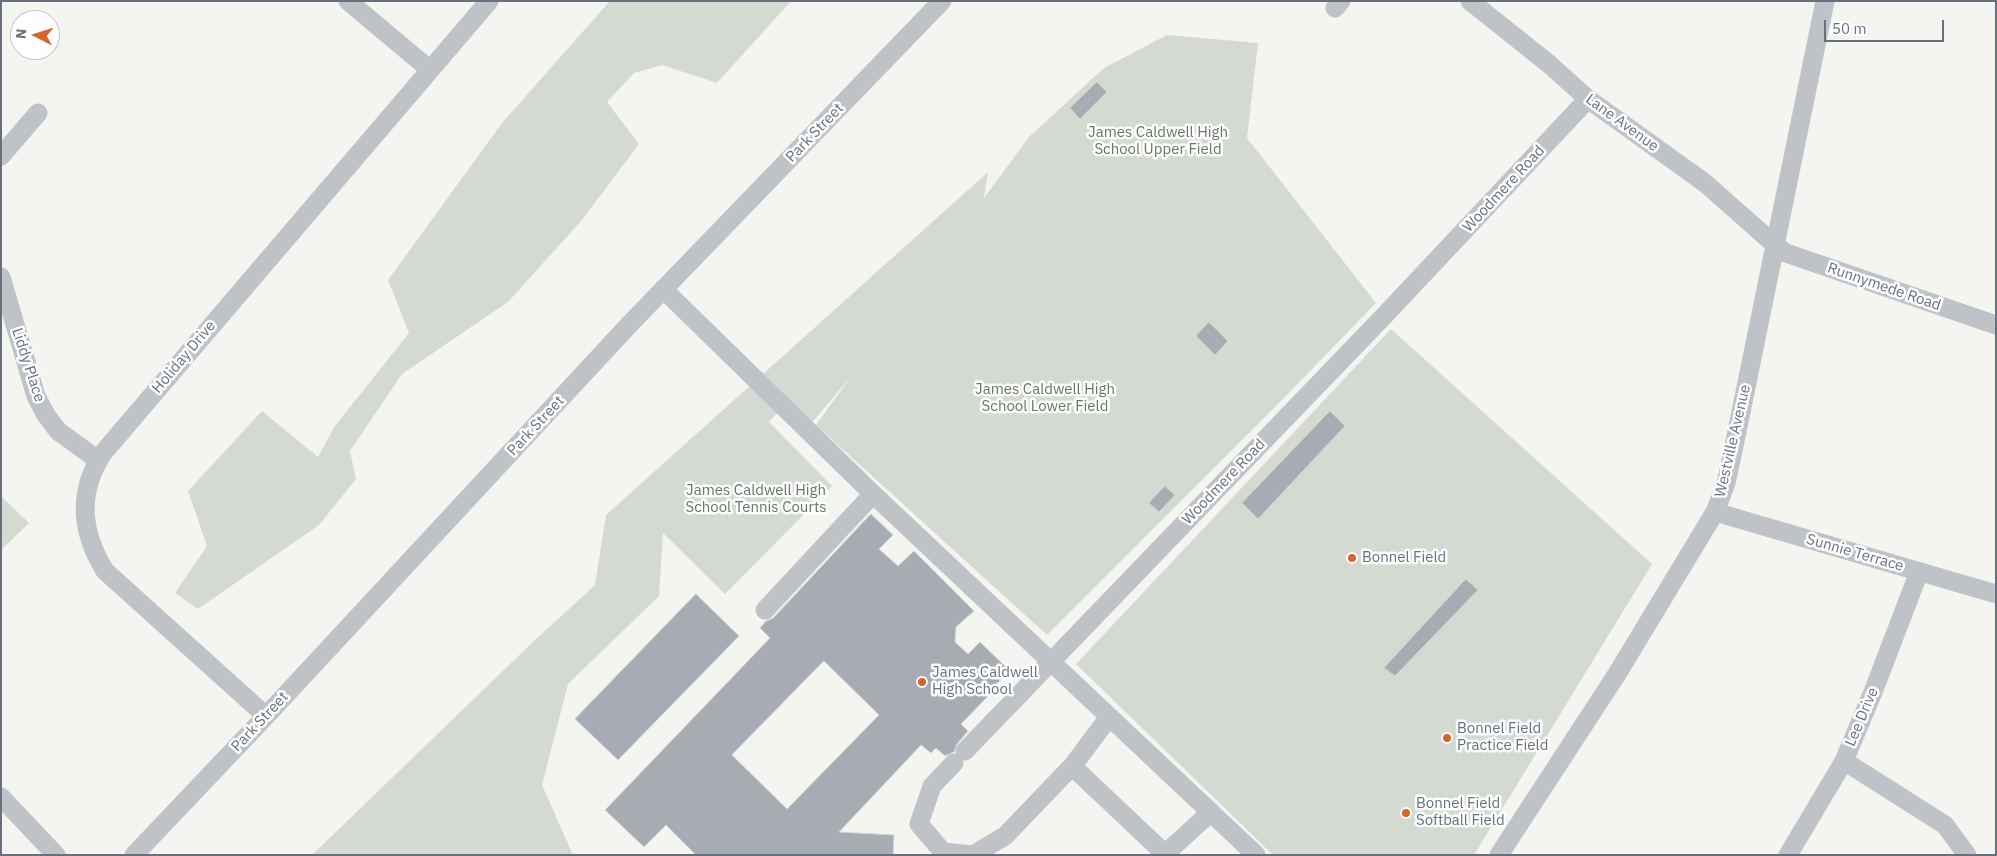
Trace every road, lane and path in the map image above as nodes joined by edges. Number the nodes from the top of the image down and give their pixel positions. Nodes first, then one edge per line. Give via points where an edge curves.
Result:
1 (348, 1) edge
2 (489, 1) edge
3 (942, 1) edge
4 (1470, 1) edge
5 (1825, 1) edge
6 (429, 70) junction
7 (1588, 99) junction
8 (38, 113) dead end
9 (1, 156) edge
10 (1774, 244) junction
11 (1, 276) edge
12 (664, 290) junction
13 (1996, 325) edge
14 (98, 460) junction
15 (873, 494) junction
16 (1714, 512) junction
17 (1919, 572) junction
18 (1996, 594) edge
19 (765, 610) dead end
20 (1052, 663) junction
21 (266, 716) junction
22 (1109, 717) junction
23 (1844, 761) junction
24 (1072, 766) junction
25 (1, 797) edge
26 (1211, 812) junction
27 (1165, 854) edge
28 (56, 855) edge
29 (134, 855) edge
30 (1256, 855) edge
31 (1499, 855) edge
32 (1788, 855) edge
33 (1967, 855) edge

1 - 6 street
2 - 6 street, Holiday Drive
3 - 12 street, Park Street
4 - 7 street, Lane Avenue
5 - 10 street, Westville Avenue
6 - 14 street, Holiday Drive
7 - 10 street, Lane Avenue via 1705,182
7 - 20 street, Woodmere Road
8 - 9 street
10 - 13 street, Runnymede Road via 1786,253
10 - 16 street, Westville Avenue via 1726,483
11 - 14 street, Liddy Place via 36,396 46,415 58,431
12 - 15 street
12 - 21 street, Park Street
14 - 21 street, Holiday Drive via 86,491 85,512 87,533 105,571
15 - 19 street
15 - 20 street
16 - 17 street, Sunnie Terrace
16 - 31 street, Westville Avenue via 1617,674
17 - 18 street, Sunnie Terrace
17 - 23 street, Lee Drive
20 - 22 street
20 - 24 street, Woodmere Road via 932,786 920,824 943,852 973,854 1005,836
21 - 29 street, Park Street
22 - 24 street
22 - 26 street
23 - 32 street, Lee Drive
23 - 33 street via 1945,825
24 - 27 street
25 - 28 street
26 - 27 street
26 - 30 street

